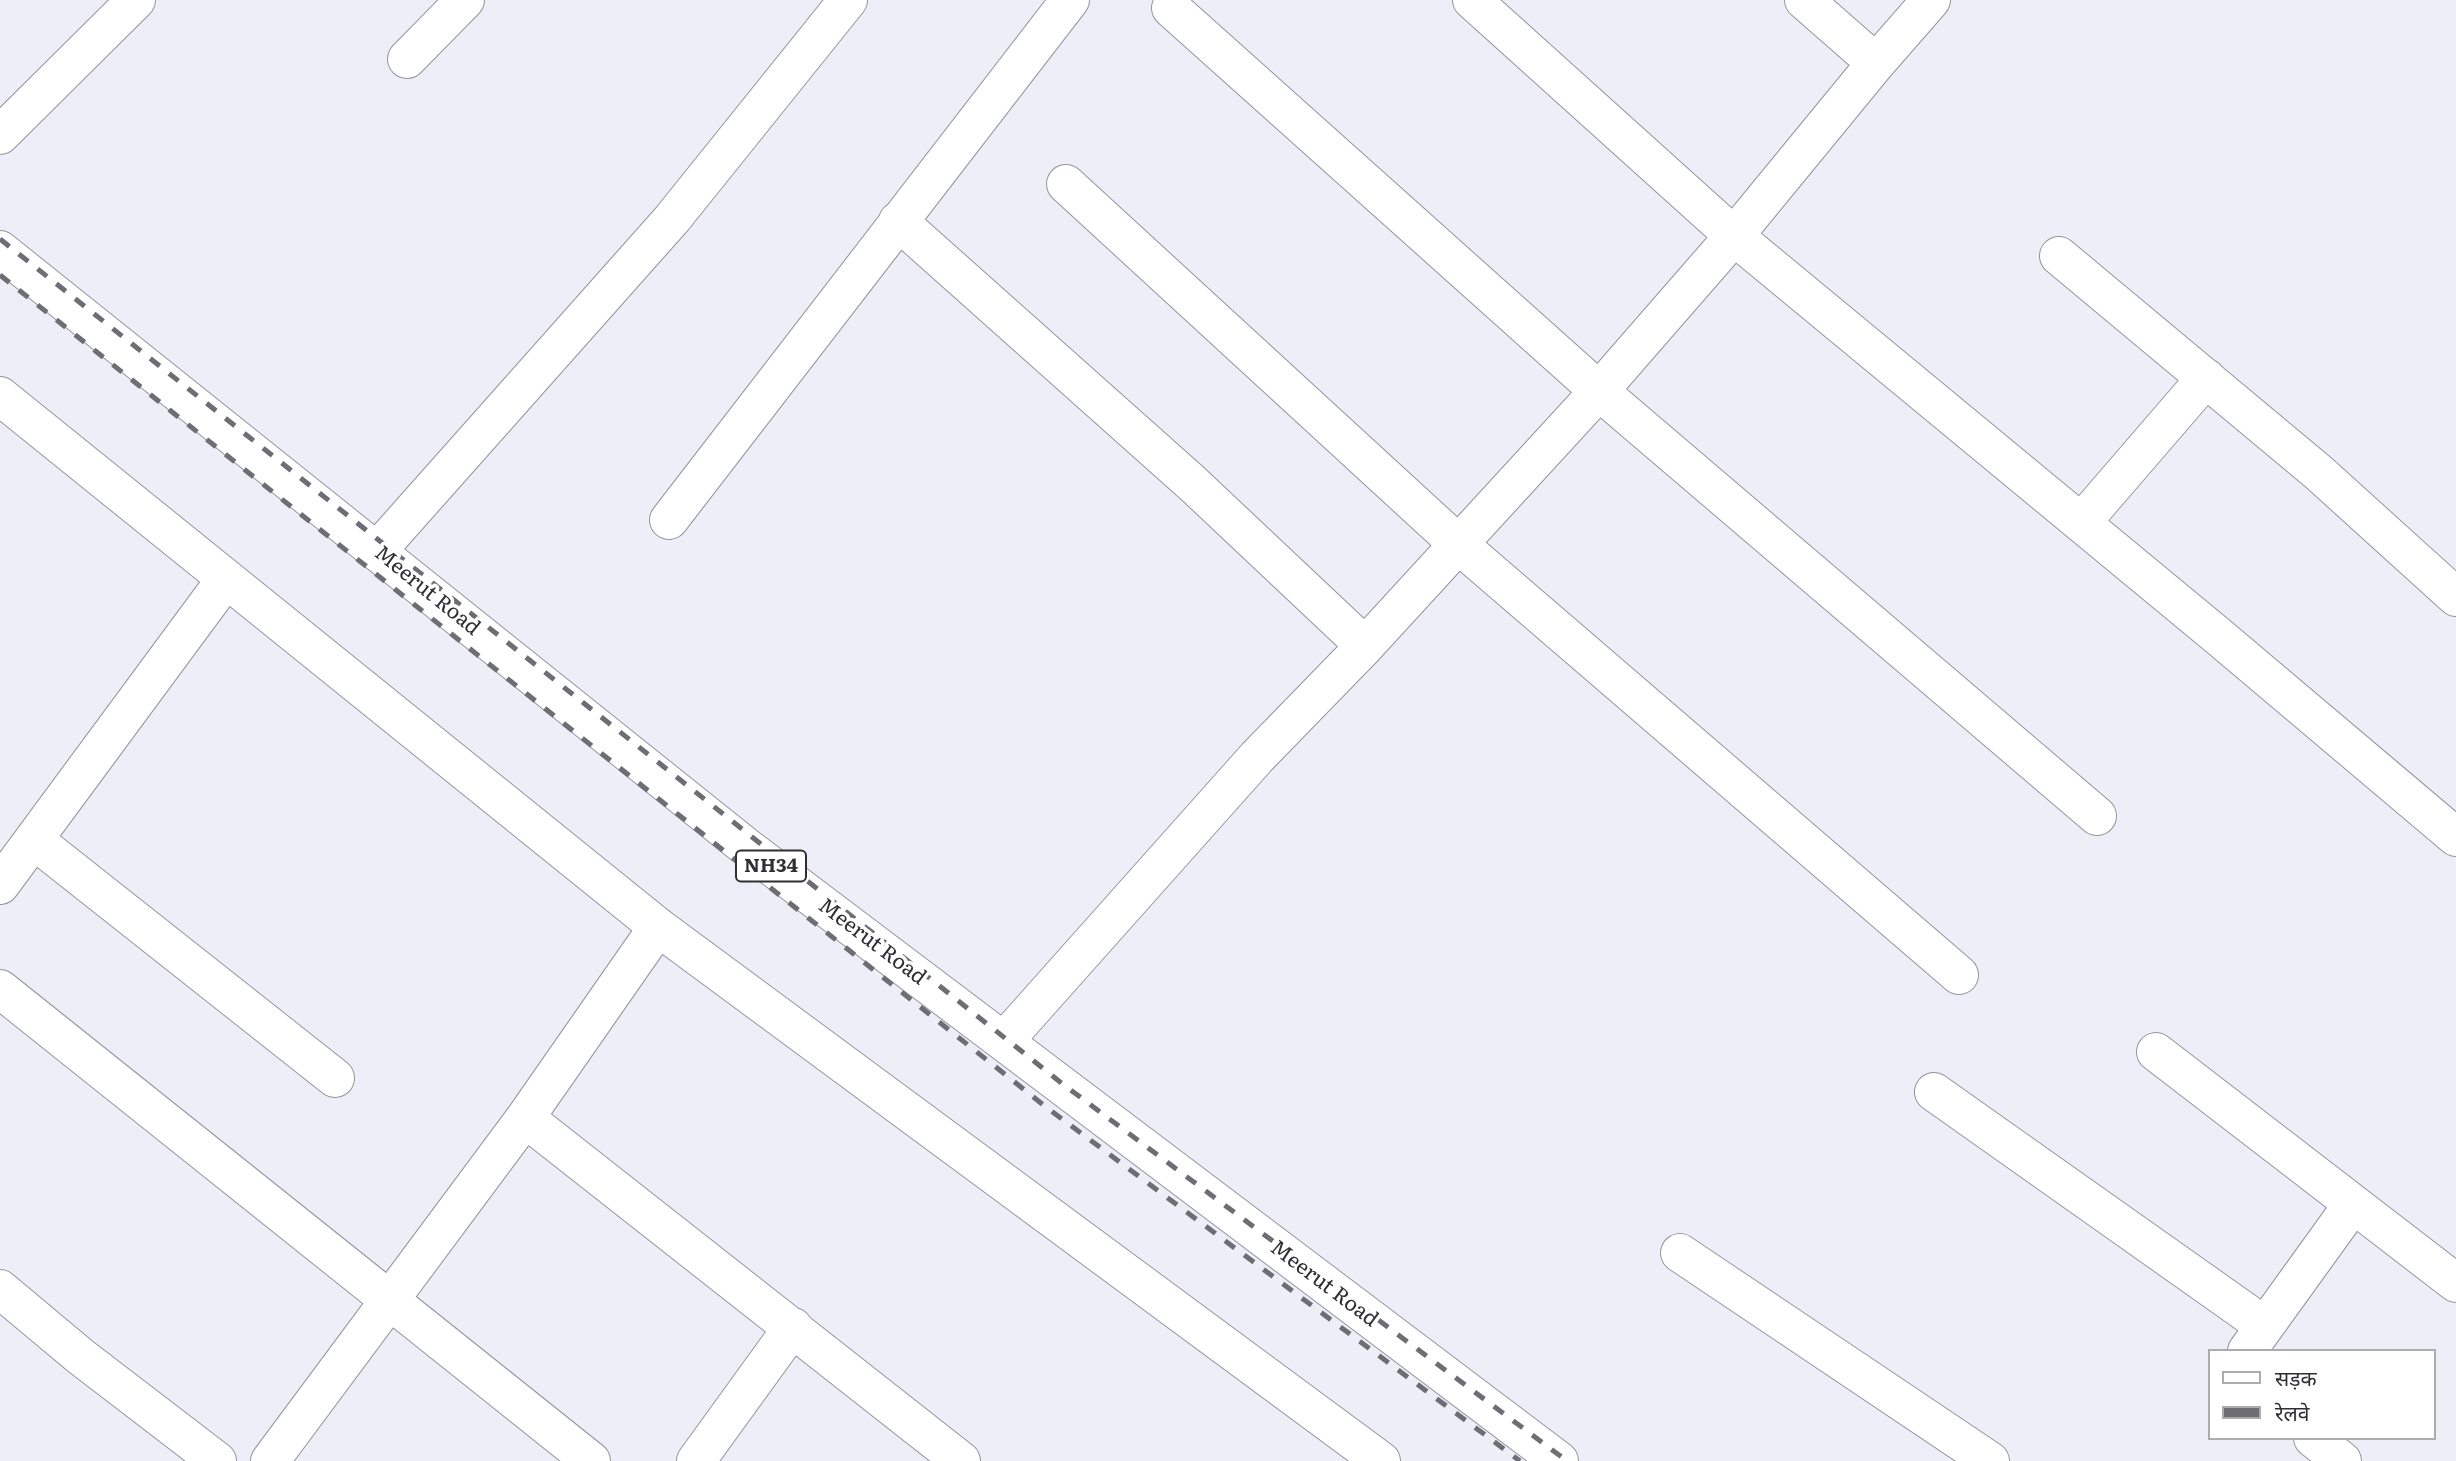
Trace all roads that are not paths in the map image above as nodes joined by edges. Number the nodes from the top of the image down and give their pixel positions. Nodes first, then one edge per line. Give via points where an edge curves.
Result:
1 (136, 0) edge
2 (465, 0) edge
3 (848, 0) edge
4 (1070, 0) edge
5 (1472, 0) edge
6 (1804, 0) edge
7 (1931, 0) edge
8 (1171, 8) dead end
9 (407, 59) dead end
10 (1876, 63) junction
11 (0, 135) edge
12 (1066, 184) dead end
13 (898, 221) junction
14 (1734, 236) junction
15 (0, 250) edge
16 (2059, 256) dead end
17 (2206, 378) junction
18 (1599, 391) junction
19 (0, 396) edge
20 (669, 520) dead end
21 (2081, 523) junction
22 (1457, 543) junction
23 (377, 551) junction
24 (226, 579) junction
25 (2456, 597) edge
26 (1364, 646) junction
27 (2097, 816) dead end
28 (2456, 837) edge
29 (34, 839) junction
30 (0, 886) edge
31 (658, 927) junction
32 (1959, 975) dead end
33 (0, 989) edge
34 (1004, 1041) junction
35 (2156, 1052) dead end
36 (335, 1079) dead end
37 (1934, 1092) dead end
38 (525, 1118) junction
39 (2353, 1204) junction
40 (1680, 1253) dead end
41 (2456, 1283) edge
42 (0, 1289) edge
43 (388, 1301) junction
44 (793, 1327) junction
45 (2256, 1338) edge
46 (2316, 1440) edge
47 (217, 1461) edge
48 (270, 1461) edge
49 (591, 1461) edge
50 (696, 1461) edge
51 (961, 1461) edge
52 (1381, 1461) edge
53 (1559, 1461) edge
54 (1990, 1461) edge
55 (2342, 1461) edge

1 - 11 main road
2 - 9 main road
3 - 23 main road via 672,219
4 - 13 main road
5 - 14 main road
6 - 10 main road
7 - 10 main road
8 - 18 main road
10 - 14 main road
12 - 22 main road
13 - 20 main road
13 - 26 main road via 1192,483
14 - 18 main road
14 - 21 main road
15 - 23 main road, Meerut Road / NH34
16 - 17 main road
17 - 21 main road
17 - 25 main road
18 - 22 main road
18 - 27 main road
19 - 24 main road
21 - 28 main road
22 - 26 main road
22 - 32 main road
23 - 34 main road, Meerut Road / NH34 via 750,850
24 - 29 main road
24 - 31 main road
26 - 34 main road via 1257,757
29 - 30 main road
29 - 36 main road
31 - 38 main road
31 - 52 main road
33 - 43 main road
34 - 53 main road, Meerut Road / NH34
35 - 39 main road
37 - 45 main road
38 - 43 main road
38 - 44 main road
39 - 41 main road
39 - 45 main road
40 - 54 main road
42 - 47 main road
43 - 48 main road
43 - 49 main road
44 - 50 main road
44 - 51 main road
46 - 55 main road

